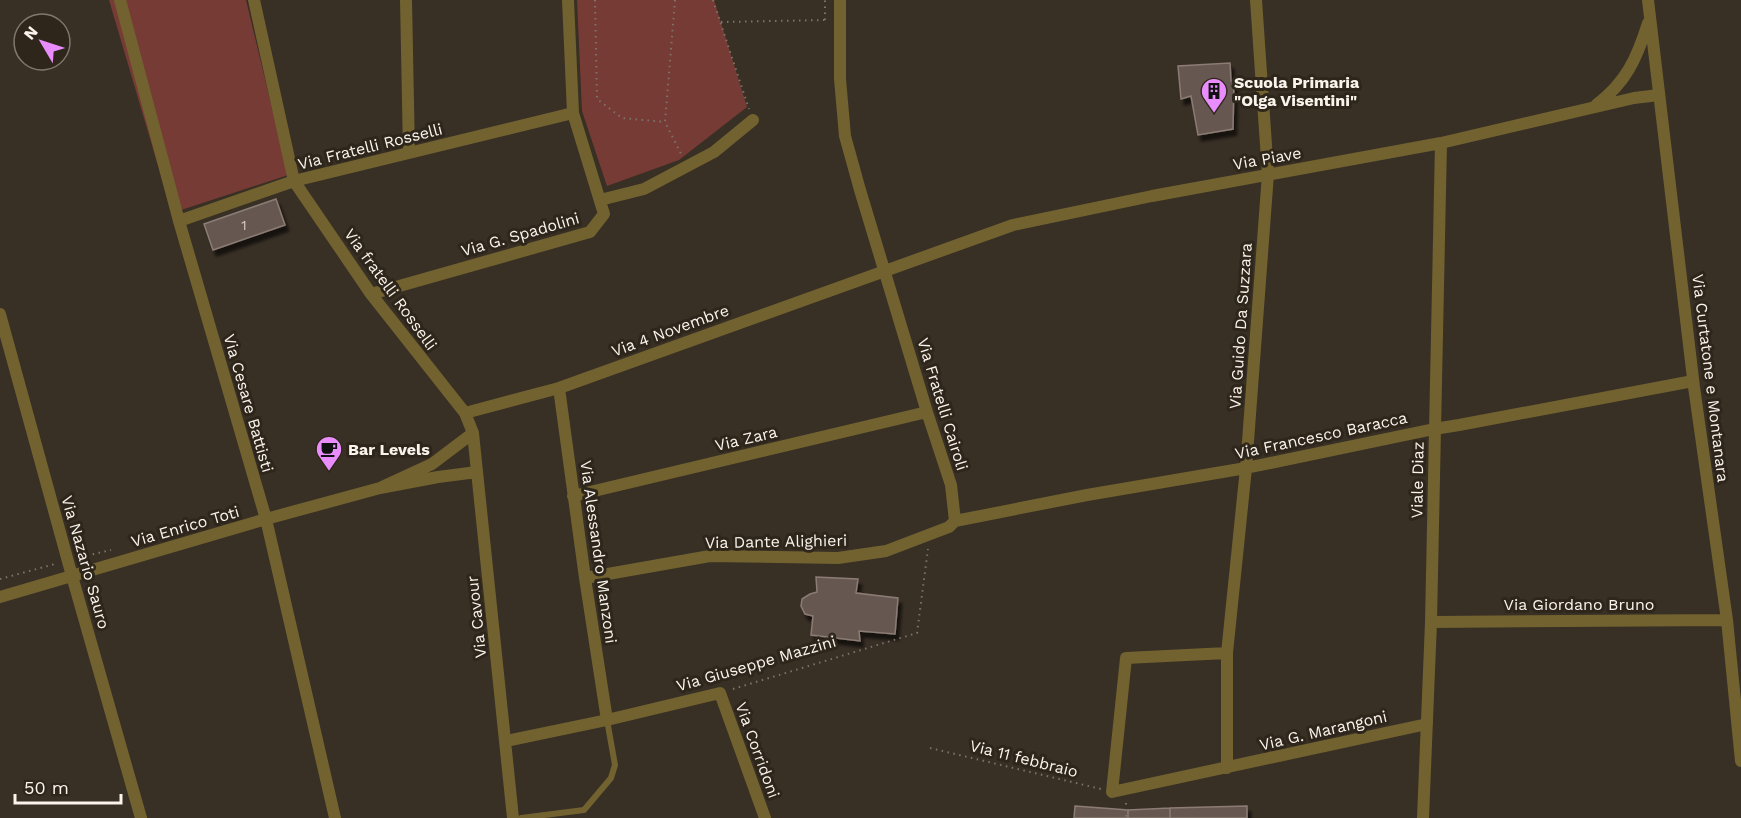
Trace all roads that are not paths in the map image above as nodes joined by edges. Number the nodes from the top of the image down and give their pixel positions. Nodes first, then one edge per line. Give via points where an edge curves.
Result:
1 (120, 0) edge
2 (254, 0) edge
3 (406, 0) edge
4 (568, 0) edge
5 (840, 0) edge
6 (1256, 0) edge
7 (1648, 0) edge
8 (1649, 19) junction
9 (1659, 95) junction
10 (1593, 108) junction
11 (573, 113) junction
12 (753, 120) road end
13 (1441, 143) junction
14 (409, 153) junction
15 (1268, 174) junction
16 (294, 181) junction
17 (600, 200) junction
18 (179, 221) junction
19 (885, 270) junction
20 (371, 294) junction
21 (0, 314) edge
22 (1693, 381) junction
23 (559, 388) junction
24 (927, 412) junction
25 (465, 413) junction
26 (1434, 429) junction
27 (473, 433) junction
28 (1246, 468) junction
29 (477, 472) junction
30 (380, 488) junction
31 (573, 496) junction
32 (266, 519) junction
33 (955, 521) junction
34 (72, 576) junction
35 (585, 578) junction
36 (0, 597) edge
37 (1726, 620) junction
38 (1431, 622) junction
39 (1227, 653) junction
40 (720, 693) joint
41 (607, 720) junction
42 (1427, 724) junction
43 (506, 741) junction
44 (1741, 761) edge
45 (1227, 768) junction
46 (141, 818) edge
47 (335, 818) edge
48 (513, 818) edge
49 (521, 818) edge
50 (765, 818) edge
51 (1423, 818) edge

1 - 18 street, Via Cesare Battisti
2 - 16 street
3 - 14 street
4 - 11 street, Via G. Spadolini
5 - 19 street, Via Fratelli Cairoli via 845,136
6 - 15 street, Via Guido Da Suzzara
7 - 8 street, Via Curtatone e Montanara
8 - 9 street, Via Curtatone e Montanara
8 - 10 street via 1624,79
9 - 10 street, Via Piave
9 - 22 street, Via Curtatone e Montanara
10 - 13 street, Via Piave
11 - 14 street, Via Fratelli Rosselli
11 - 17 street, Via G. Spadolini
12 - 17 street via 714,152 644,189
13 - 15 street, Via Piave
13 - 26 street, Viale Diaz
14 - 16 street, Via Fratelli Rosselli
15 - 19 street, Via Piave via 1013,225
15 - 28 street, Via Guido Da Suzzara
16 - 18 street, Via Fratelli Rosselli
16 - 20 street, Via fratelli Rosselli
17 - 20 street, Via G. Spadolini via 604,214 590,232
18 - 32 street, Via Cesare Battisti
19 - 23 street, Via 4 Novembre
19 - 24 street, Via Fratelli Cairoli
20 - 25 street, Via fratelli Rosselli
21 - 34 street, Via Nazario Sauro
22 - 26 street, Via Francesco Baracca
22 - 37 street, Via Curtatone e Montanara
23 - 25 street, Via 4 Novembre
23 - 31 street, Via Alessandro Manzoni
24 - 31 street, Via Zara
24 - 33 street, Via Fratelli Cairoli via 951,485
25 - 27 street, Via Cavour
26 - 28 street, Via Francesco Baracca
26 - 38 street, Viale Diaz
27 - 29 street, Via Cavour
27 - 30 street, Via Enrico Toti via 432,464
28 - 33 street, Via Francesco Baracca
28 - 39 street, Via Guido Da Suzzara
29 - 30 street, Via Enrico Toti
29 - 43 street, Via Cavour
30 - 32 street, Via Enrico Toti
31 - 35 street, Via Alessandro Manzoni
32 - 34 street, Via Enrico Toti
32 - 47 street, Via Cesare Battisti
33 - 35 street, Via Dante Alighieri via 950,527 886,551 838,558 710,556
34 - 36 street, Via Enrico Toti
34 - 46 street, Via Nazario Sauro
35 - 41 street, Via Alessandro Manzoni
37 - 38 street, Via Giordano Bruno
37 - 44 street, Via Curtatone e Montanara
38 - 42 street, Viale Diaz
39 - 45 street, Via Guido Da Suzzara
39 - 45 street, Via G. Marangoni via 1126,658 1112,792
40 - 41 street, Via Giuseppe Mazzini
40 - 50 street, Via Corridoni
41 - 43 street, Via Giuseppe Mazzini
41 - 49 lane via 615,765 611,778 584,810
42 - 45 street, Via G. Marangoni
42 - 51 street, Viale Diaz
43 - 48 street, Via Cavour

